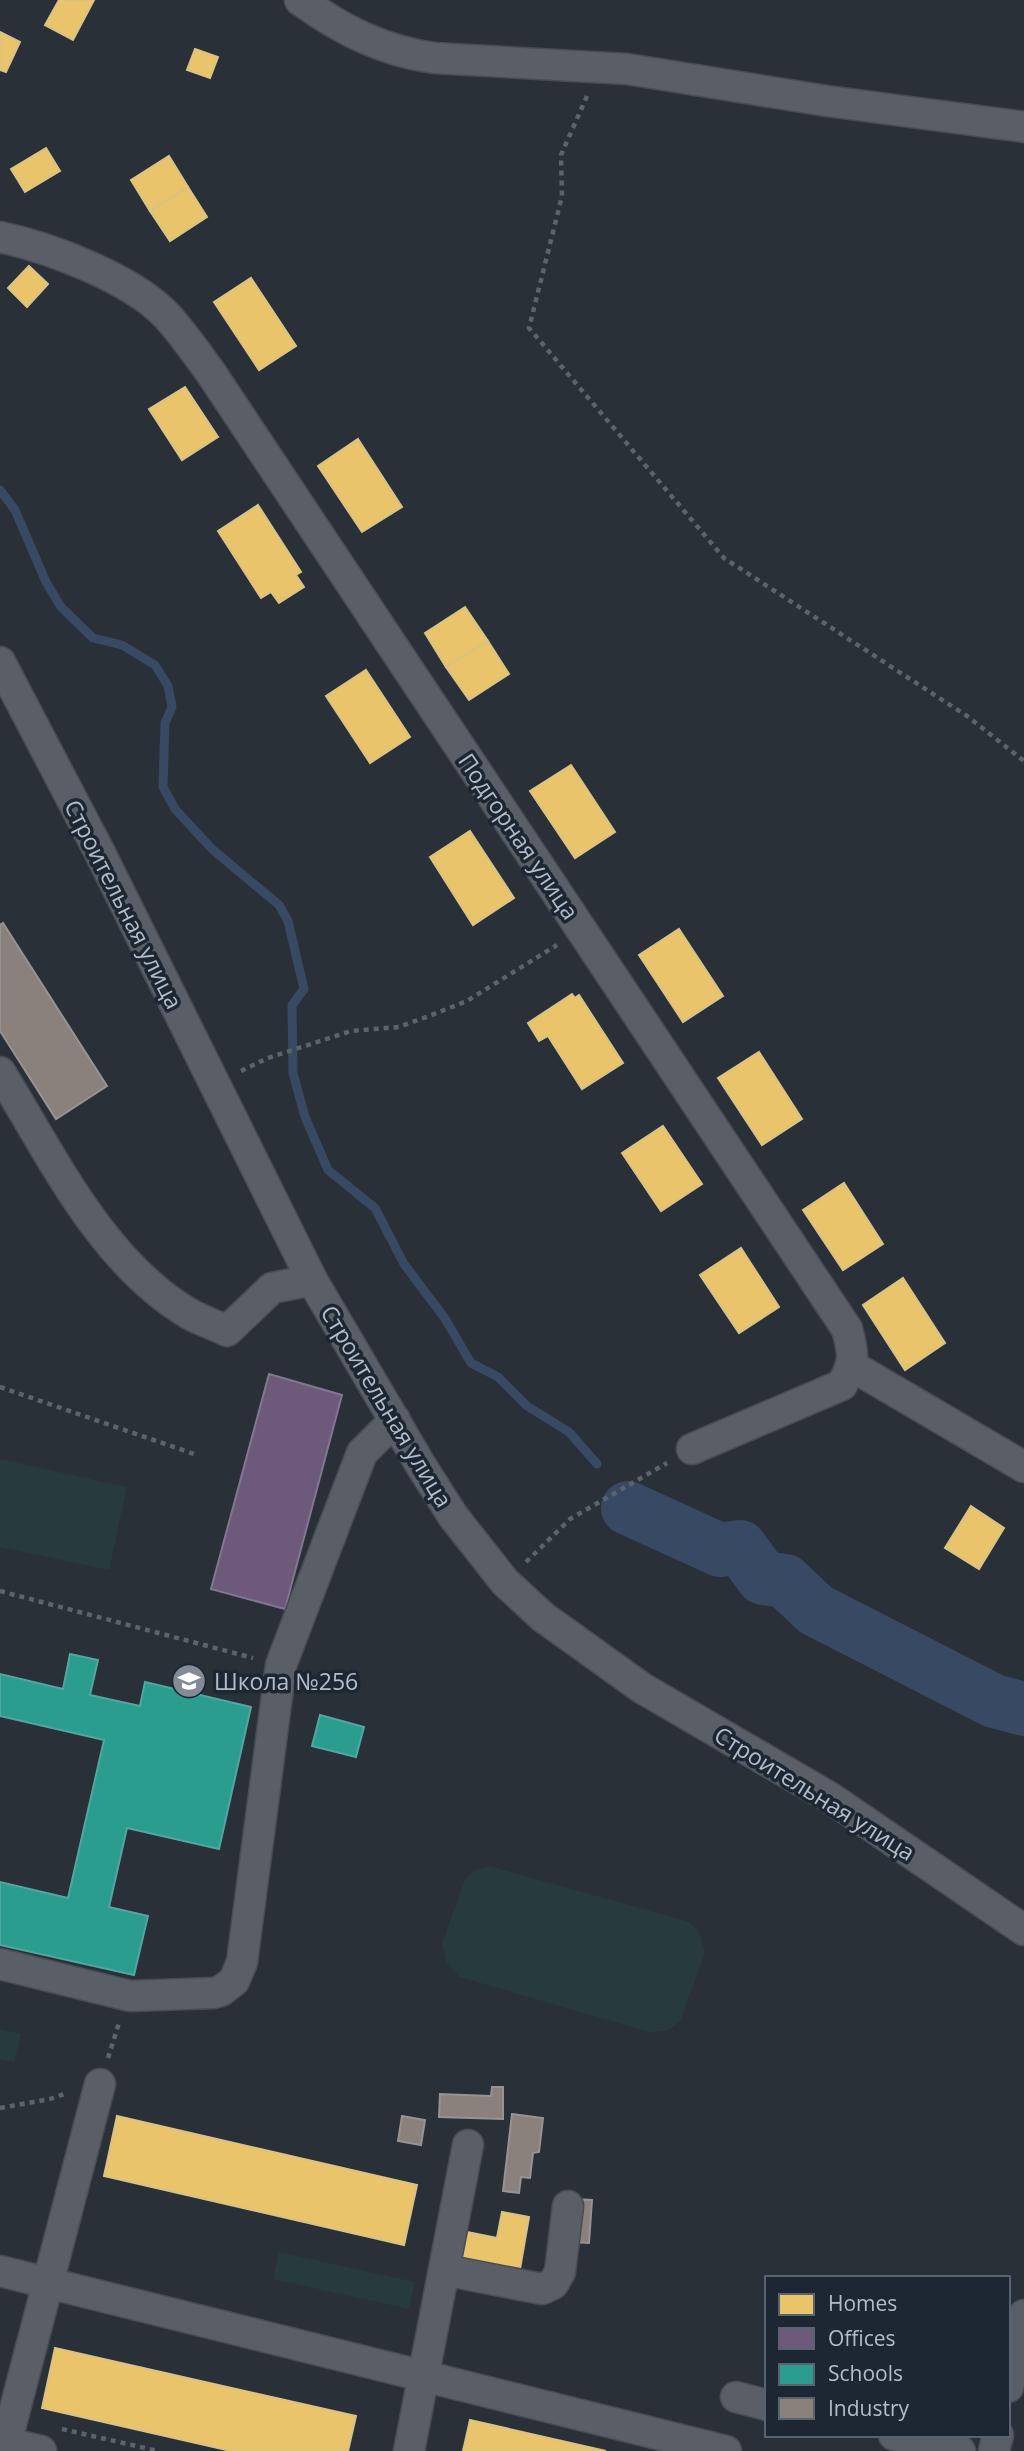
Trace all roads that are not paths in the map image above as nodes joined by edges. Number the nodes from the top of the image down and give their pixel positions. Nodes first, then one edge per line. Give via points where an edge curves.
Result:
1 (300, 0) edge
2 (1024, 127) edge
3 (0, 237) edge
4 (0, 662) edge
5 (0, 1072) edge
6 (312, 1280) junction
7 (852, 1367) junction
8 (395, 1420) junction
9 (692, 1449) dead end
10 (1024, 1467) edge
11 (1024, 1930) edge
12 (0, 1964) edge
13 (100, 2084) dead end
14 (468, 2146) dead end
15 (568, 2206) dead end
16 (444, 2270) junction
17 (0, 2271) edge
18 (48, 2283) junction
19 (1024, 2315) edge
20 (422, 2377) junction
21 (1010, 2378) edge
22 (736, 2397) dead end
23 (765, 2404) edge
24 (902, 2437) edge
25 (5, 2438) edge
26 (41, 2451) edge
27 (409, 2451) edge
28 (726, 2451) edge
29 (960, 2451) edge

1 - 2 street via 356,36 410,55 627,69
3 - 7 street, Подгорная улица via 31,245 138,292 167,316 211,373 847,1329
4 - 6 street, Строительная улица
5 - 6 street via 103,1236 151,1286 189,1314 227,1331 272,1288
6 - 8 street, Строительная улица
7 - 9 street via 842,1385
7 - 10 street
8 - 11 street, Строительная улица via 453,1516 505,1581 543,1617 642,1688 829,1797
8 - 12 street via 362,1453 281,1665 242,1962 234,1981 207,1994 130,1996
13 - 18 street
14 - 16 street
15 - 16 street via 560,2273 553,2284 542,2289
16 - 20 street
17 - 18 street
18 - 20 street
18 - 25 street
19 - 21 street
20 - 27 street
20 - 28 street
22 - 23 street
24 - 29 street
25 - 26 street

